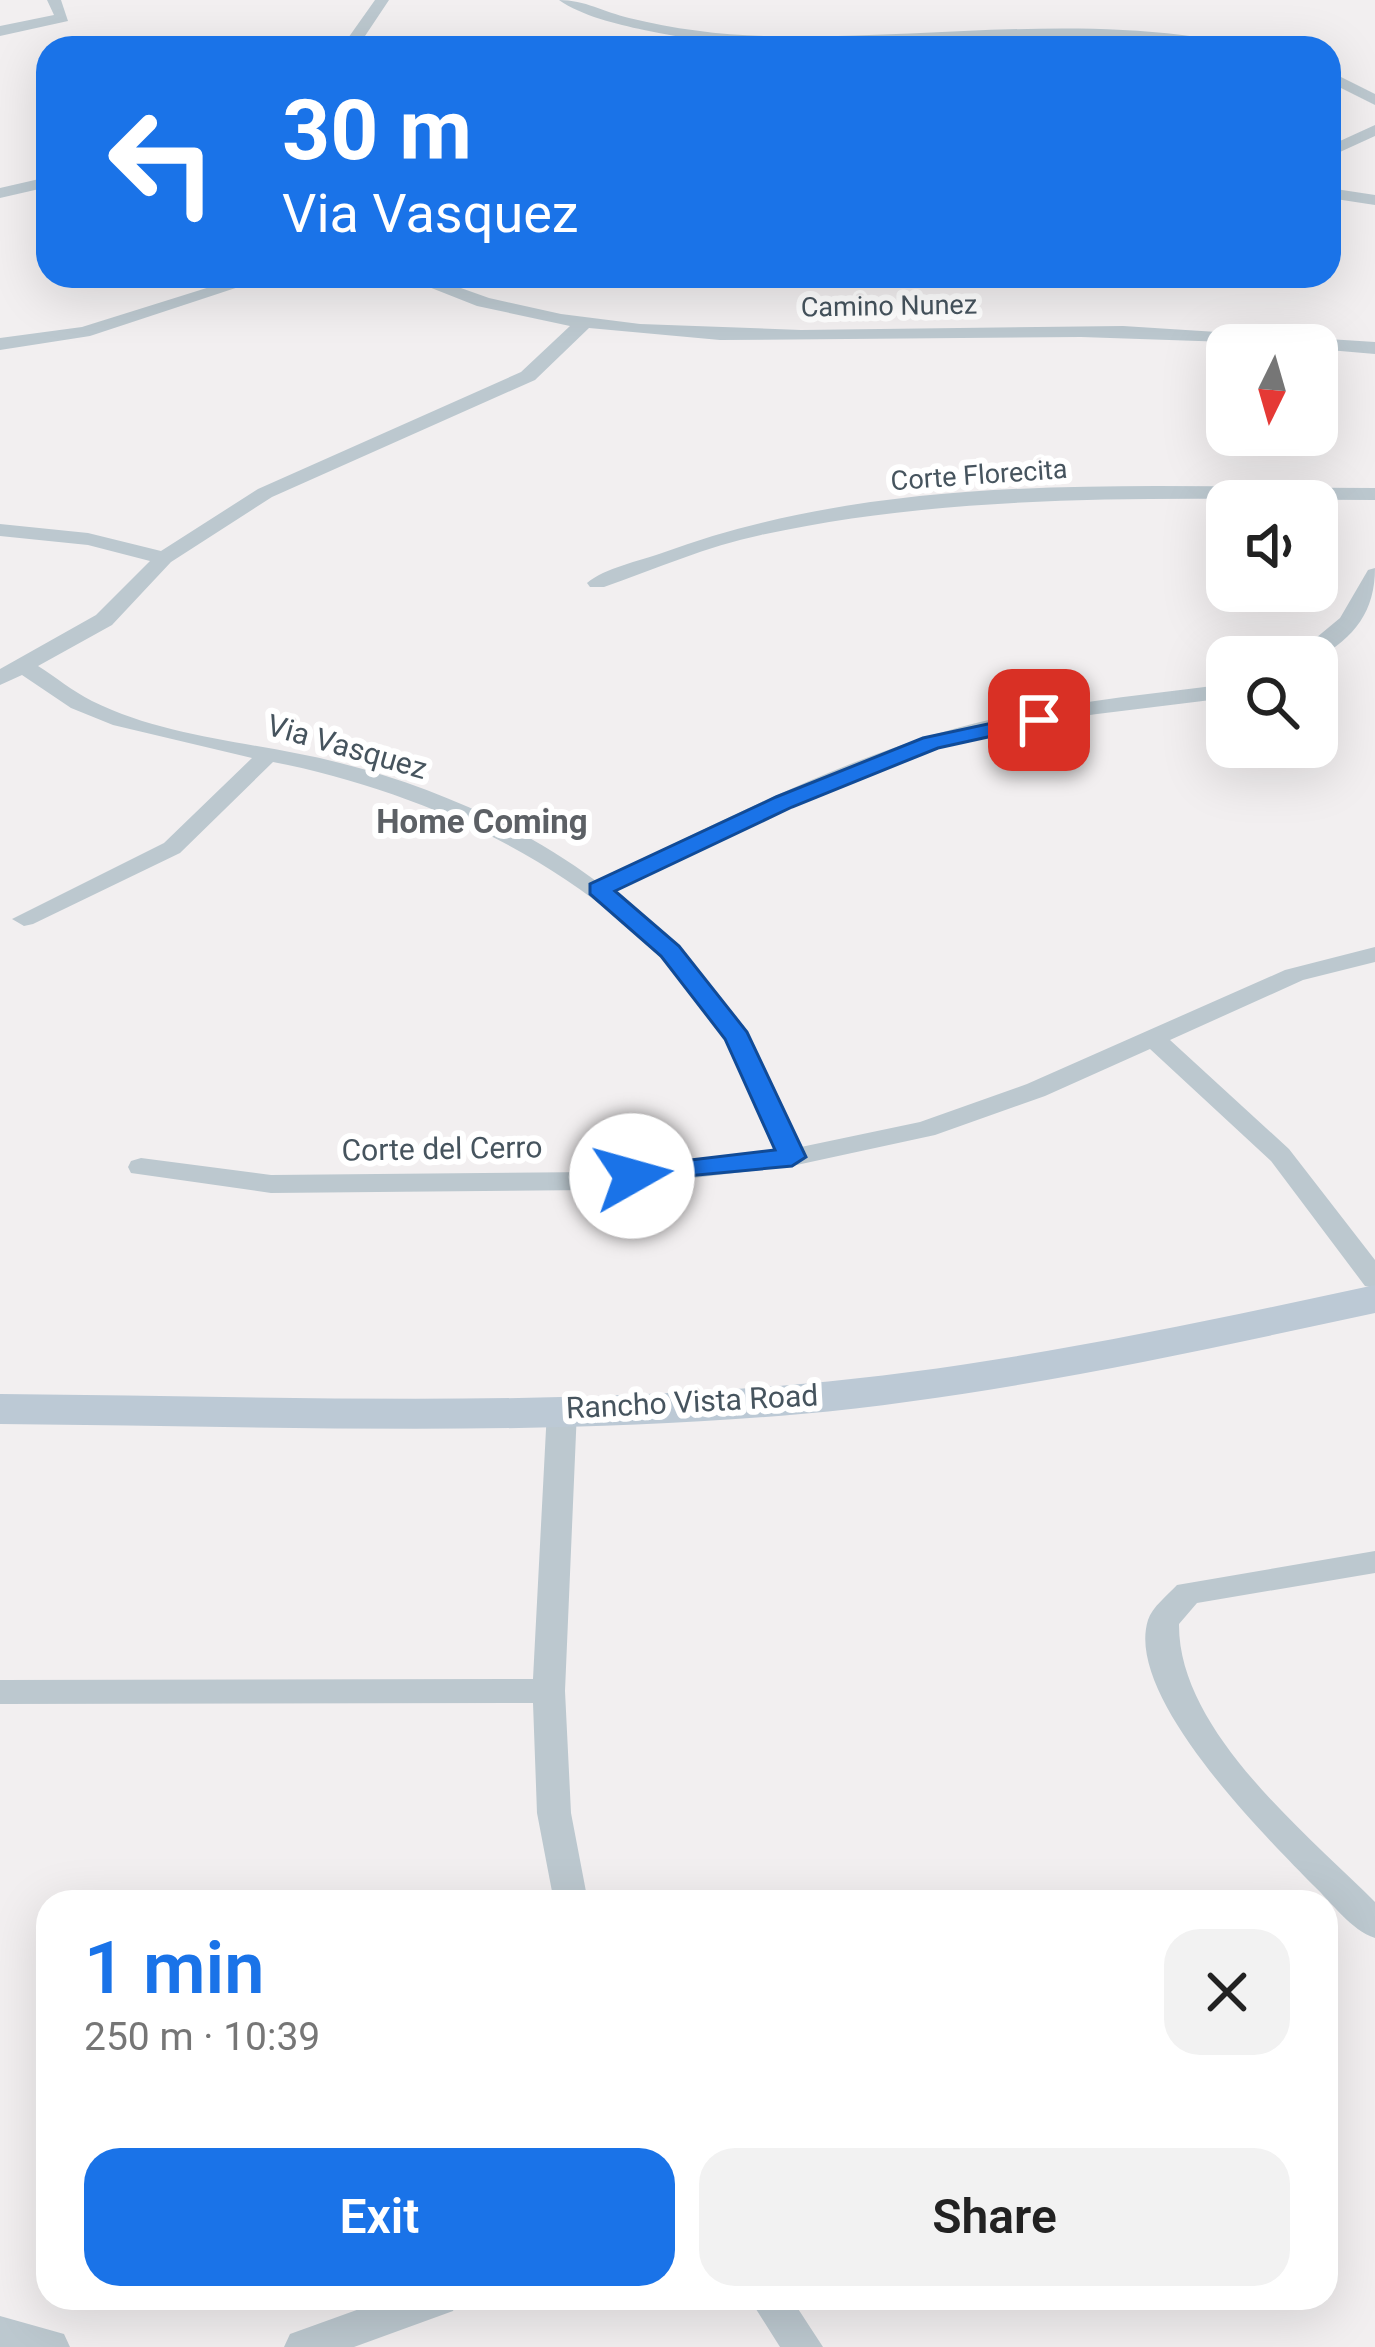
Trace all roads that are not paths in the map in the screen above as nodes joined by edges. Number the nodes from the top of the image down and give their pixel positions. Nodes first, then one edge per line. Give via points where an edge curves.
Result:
1 (54, 0) edge
2 (382, 0) edge
3 (566, 0) edge
4 (0, 31) edge
5 (357, 36) edge
6 (710, 36) edge
7 (936, 36) edge
8 (1164, 36) edge
9 (1341, 82) edge
10 (1375, 100) edge
11 (1375, 130) edge
12 (1341, 146) edge
13 (36, 185) edge
14 (0, 193) edge
15 (1341, 195) edge
16 (1375, 200) edge
17 (225, 288) edge
18 (445, 288) edge
19 (585, 322) junction
20 (0, 344) edge
21 (1375, 348) edge
22 (1375, 494) edge
23 (0, 530) edge
24 (164, 558) junction
25 (1375, 574) edge
26 (597, 583) dead end
27 (1368, 610) edge
28 (1336, 636) edge
29 (26, 668) junction
30 (0, 678) edge
31 (1206, 694) edge
32 (269, 754) junction
33 (599, 889) junction
34 (24, 919) dead end
35 (1375, 954) edge
36 (1154, 1039) junction
37 (792, 1157) junction
38 (142, 1167) dead end
39 (1375, 1280) edge
40 (1375, 1300) edge
41 (0, 1409) edge
42 (562, 1410) junction
43 (1375, 1562) edge
44 (549, 1691) junction
45 (0, 1692) edge
46 (569, 1890) edge
47 (1375, 1924) edge
48 (407, 2310) edge
49 (777, 2310) edge
50 (0, 2334) edge
51 (50, 2347) edge
52 (304, 2347) edge
53 (803, 2347) edge

1 - 4 street via 63,18
2 - 5 street
3 - 6 street via 613,20
7 - 8 street
9 - 10 street
11 - 12 street
13 - 14 street
15 - 16 street
17 - 20 street via 84,332
18 - 19 street, Camino Nunez
19 - 21 street, Camino Nunez via 736,335 1150,331
19 - 24 street via 528,376 265,493
22 - 26 street, Corte Florecita via 915,503 759,529
23 - 24 street
24 - 29 street via 104,620
25 - 27 street
27 - 28 street
29 - 30 street
29 - 32 street, Via Vasquez via 88,707
31 - 33 street via 931,743
32 - 33 street, Via Vasquez via 370,778 472,818
32 - 34 street via 172,848
33 - 37 street, Via Vasquez via 670,951 737,1038
35 - 36 street, Corte del Cerro via 1294,975
36 - 37 street, Corte del Cerro via 926,1129
36 - 39 street via 1280,1155
37 - 38 street, Corte del Cerro via 593,1180 271,1184
40 - 42 main road, Rancho Vista Road via 951,1382 723,1405
41 - 42 main road, Rancho Vista Road
42 - 44 street
43 - 47 street via 1188,1593 1163,1621 1164,1660 1182,1706 1250,1796
44 - 45 street
44 - 46 street via 554,1813
48 - 52 street
49 - 53 street
50 - 51 street

